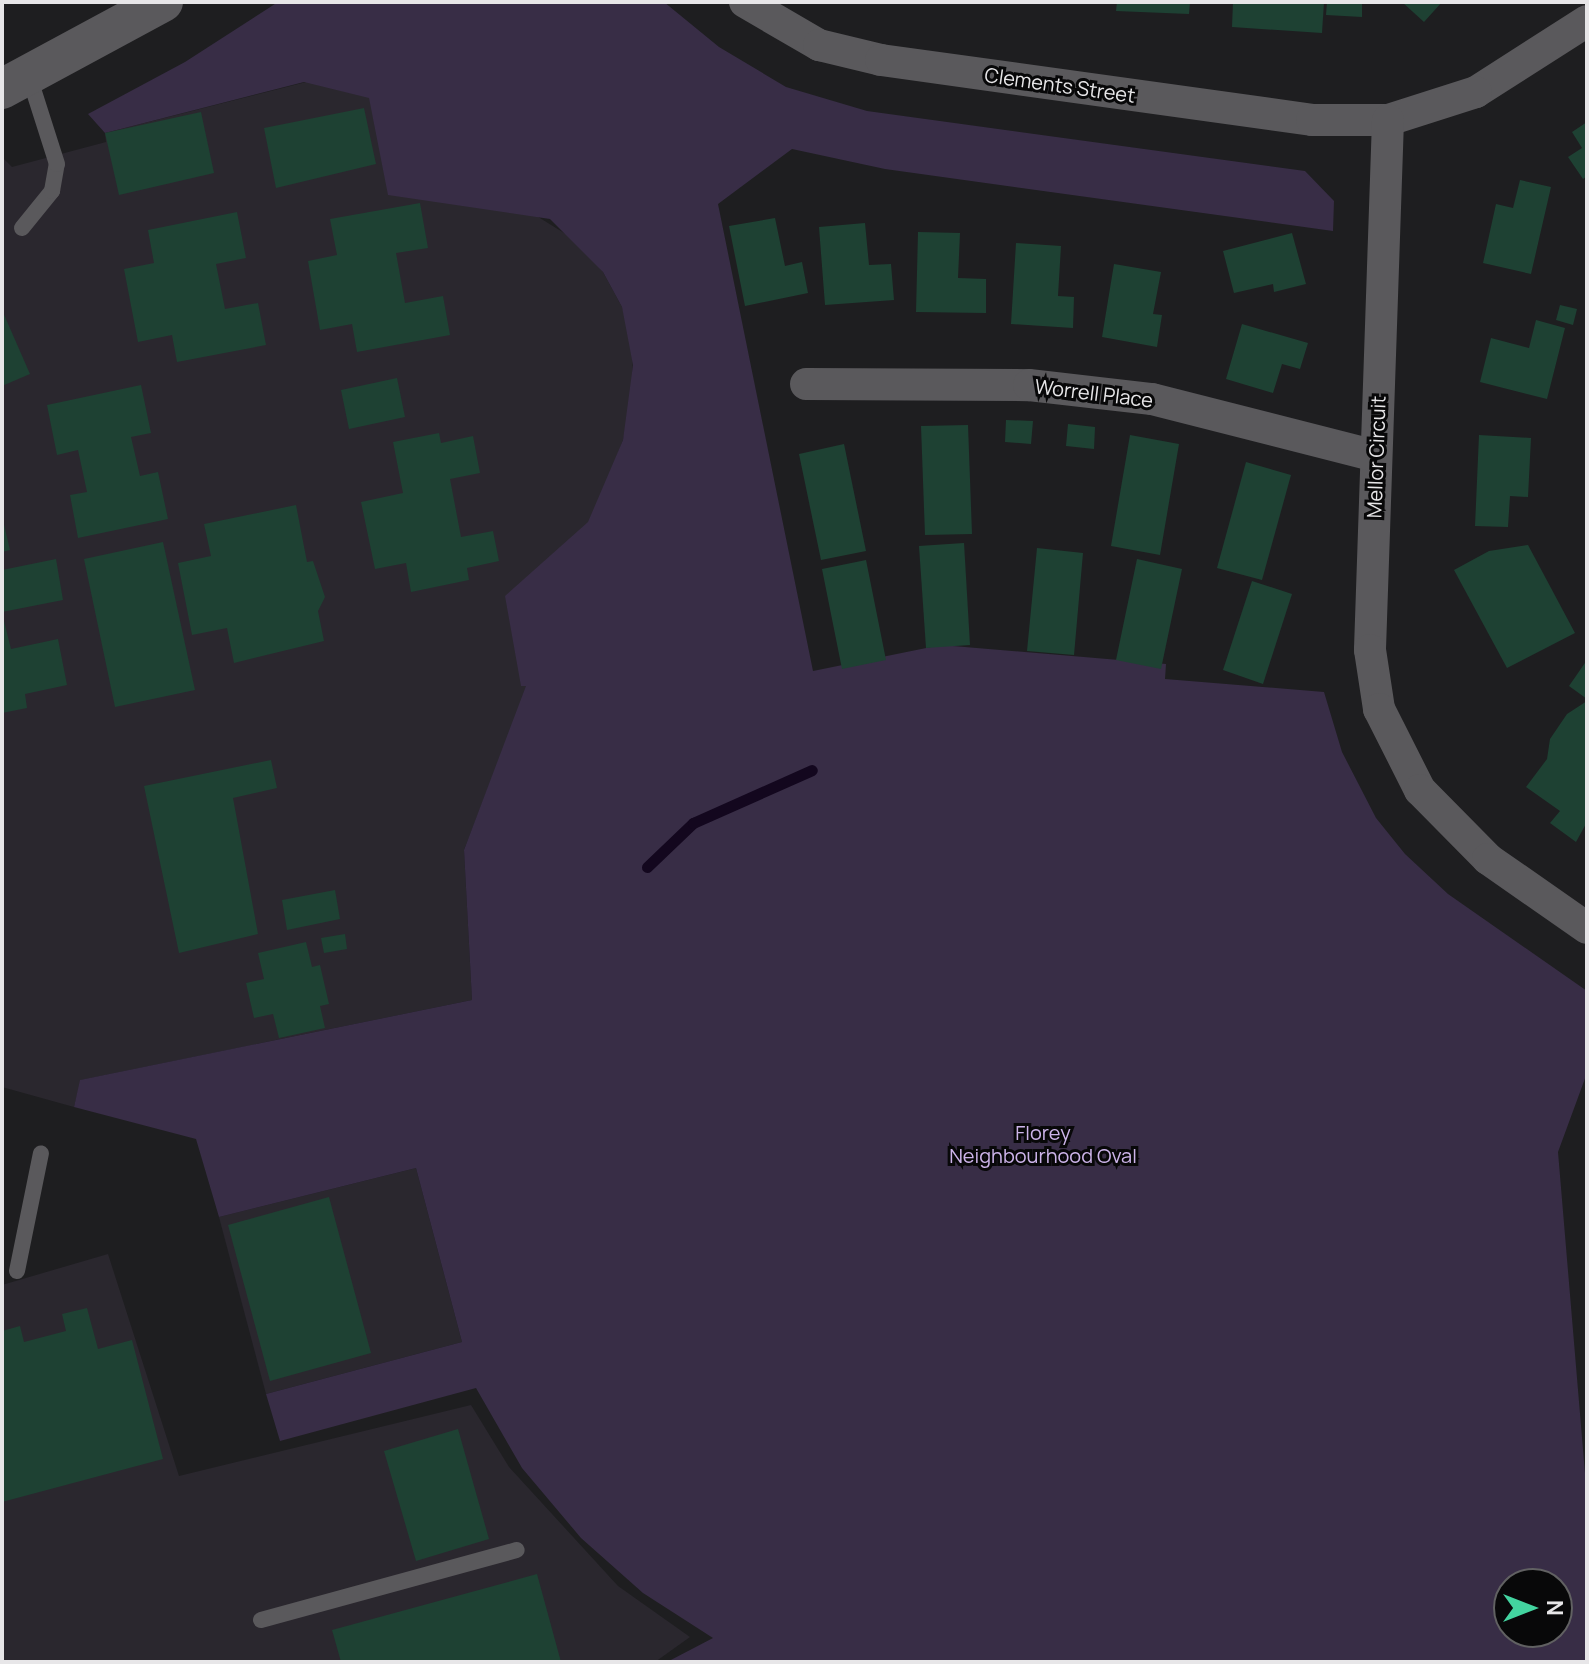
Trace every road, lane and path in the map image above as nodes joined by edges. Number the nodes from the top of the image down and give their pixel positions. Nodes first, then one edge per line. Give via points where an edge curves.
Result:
1 (163, 2) edge
2 (745, 2) edge
3 (1587, 21) edge
4 (10, 79) edge
5 (1388, 120) junction
6 (22, 228) dead end
7 (806, 384) dead end
8 (1376, 456) junction
9 (1587, 928) edge
10 (41, 1153) dead end
11 (17, 1271) dead end
12 (517, 1550) dead end
13 (261, 1620) dead end

1 - 4 street
2 - 5 street, Clements Street via 819,45 881,60 1312,120
3 - 5 street via 1476,92
4 - 6 lane via 57,164 52,191
5 - 8 street, Mellor Circuit
7 - 8 street, Worrell Place via 1029,385 1152,399
8 - 9 street, Mellor Circuit via 1370,650 1379,709 1404,765 1463,838
10 - 11 lane
12 - 13 lane

